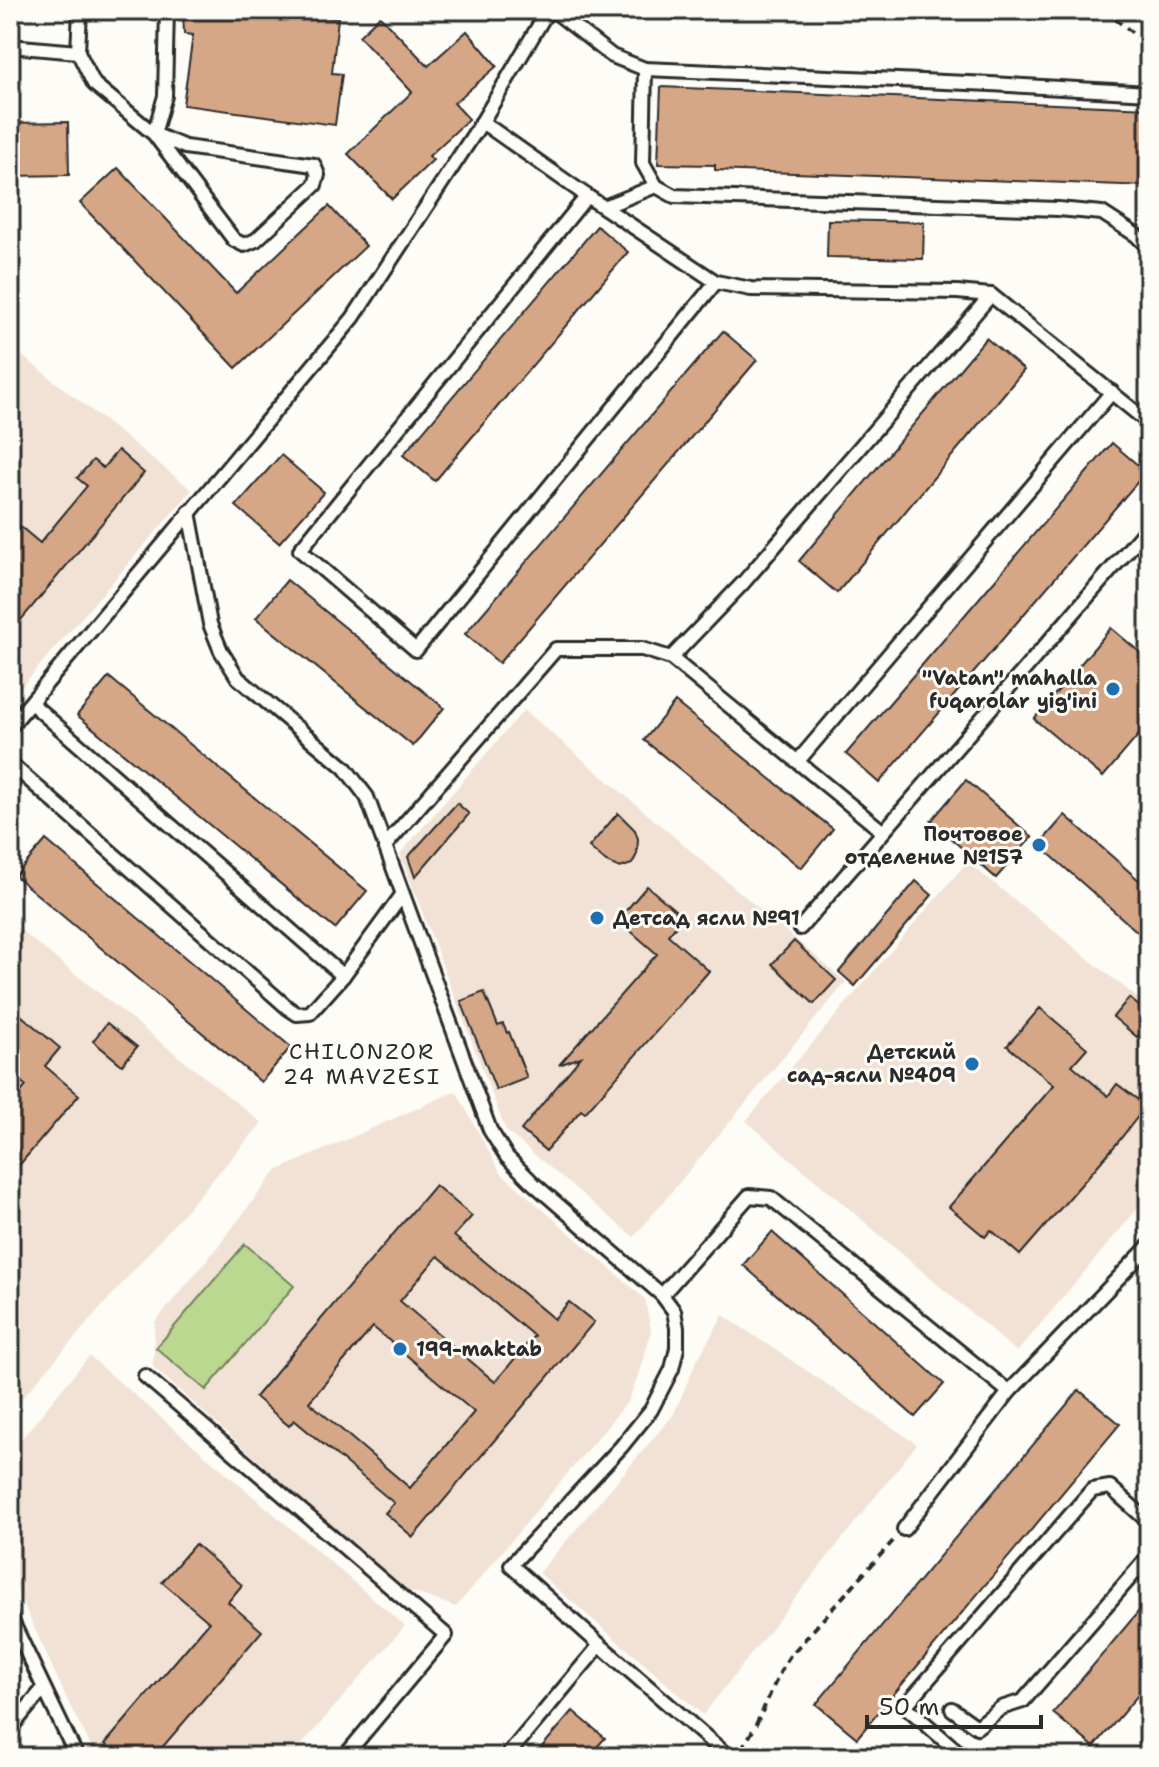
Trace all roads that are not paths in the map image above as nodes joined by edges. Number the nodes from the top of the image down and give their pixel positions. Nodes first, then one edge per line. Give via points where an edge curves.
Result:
1 (80, 10) edge
2 (167, 10) edge
3 (550, 10) edge
4 (10, 46) edge
5 (78, 52) junction
6 (645, 69) junction
7 (1149, 93) edge
8 (482, 122) junction
9 (154, 134) junction
10 (656, 186) junction
11 (587, 196) junction
12 (604, 207) junction
13 (1149, 248) edge
14 (716, 282) junction
15 (991, 295) junction
16 (1112, 392) junction
17 (1149, 423) edge
18 (189, 512) junction
19 (1149, 526) edge
20 (671, 658) junction
21 (31, 703) junction
22 (10, 727) edge
23 (798, 761) junction
24 (10, 763) edge
25 (882, 831) junction
26 (385, 846) junction
27 (402, 895) junction
28 (800, 928) dead end
29 (343, 976) junction
30 (1149, 1246) edge
31 (662, 1295) junction
32 (145, 1376) dead end
33 (1009, 1392) junction
34 (1149, 1522) edge
35 (904, 1529) road end
36 (1149, 1556) edge
37 (10, 1617) edge
38 (600, 1645) junction
39 (43, 1689) junction
40 (952, 1709) dead end
41 (10, 1729) edge
42 (77, 1757) edge
43 (344, 1757) edge
44 (506, 1757) edge
45 (732, 1757) edge
46 (964, 1757) edge

1 - 5 lane
2 - 9 lane via 165,96
3 - 6 lane via 612,56
3 - 8 lane
4 - 5 lane
5 - 9 lane via 94,84
6 - 7 lane
6 - 10 lane via 643,163
8 - 11 lane
8 - 18 lane via 353,318
9 - 9 lane via 234,240 244,245 315,185 318,175 314,165 185,147
10 - 12 lane
10 - 13 lane via 674,196 1102,213
11 - 12 lane
11 - 14 lane via 300,550 416,650
12 - 14 lane
14 - 15 lane via 751,289
15 - 16 lane
15 - 20 lane via 743,583
16 - 17 lane
16 - 23 lane
18 - 21 lane
18 - 26 lane via 210,624 221,651 238,678 345,768 367,797
19 - 25 lane
20 - 23 lane
20 - 26 lane via 642,649 556,649
21 - 22 lane
21 - 29 lane
23 - 25 lane
24 - 29 lane via 297,1014 310,1013
25 - 28 lane
26 - 27 lane
27 - 29 lane
27 - 31 lane via 490,1130 507,1157
30 - 33 lane
31 - 33 lane via 749,1196 771,1198
31 - 38 lane via 674,1311 677,1348 651,1410 511,1565
32 - 43 lane via 446,1635
33 - 35 lane
34 - 46 lane via 1110,1487 1092,1490 905,1706
36 - 40 lane via 1023,1701 1001,1708 977,1727
37 - 39 lane
38 - 44 lane
38 - 45 lane
39 - 41 lane
39 - 42 lane

